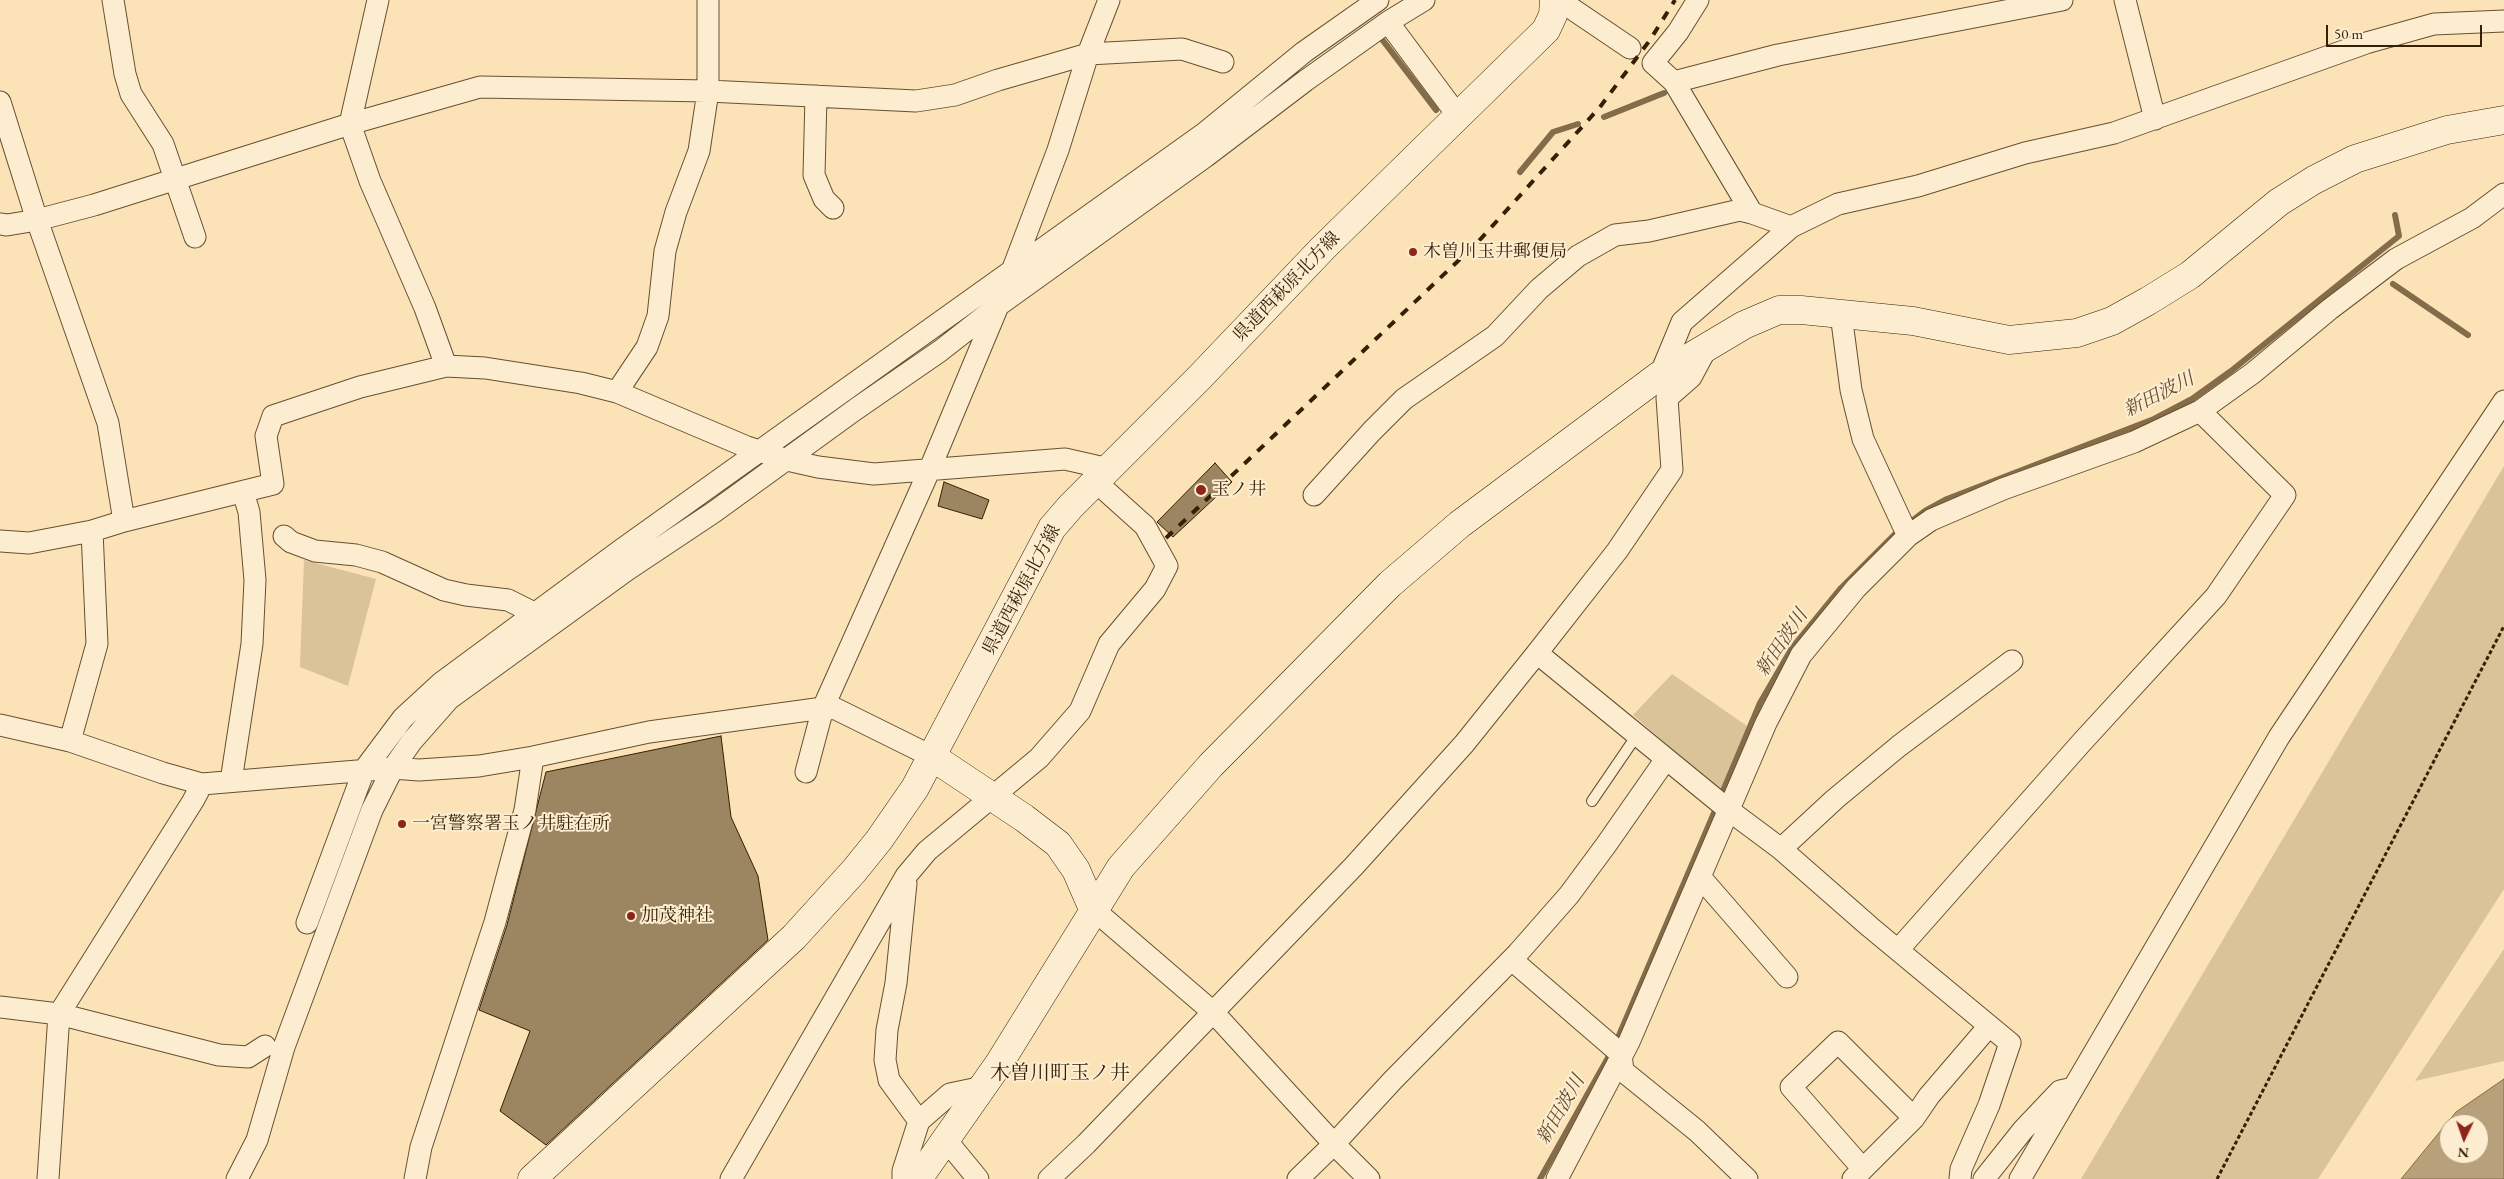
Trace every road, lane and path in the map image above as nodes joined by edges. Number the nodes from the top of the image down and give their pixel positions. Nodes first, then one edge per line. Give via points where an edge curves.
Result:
1 (113, 0) edge
2 (378, 0) edge
3 (708, 0) edge
4 (1109, 0) edge
5 (1424, 0) edge
6 (1554, 0) edge
7 (1559, 0) edge
8 (1698, 0) edge
9 (2062, 0) edge
10 (2126, 0) edge
11 (1366, 3) edge
12 (1388, 22) junction
13 (2504, 22) edge
14 (1630, 48) dead end
15 (1088, 54) junction
16 (1224, 62) dead end
17 (1674, 82) junction
18 (708, 91) junction
19 (816, 96) junction
20 (0, 102) edge
21 (1458, 116) junction
22 (2155, 119) junction
23 (2504, 120) edge
24 (350, 124) junction
25 (177, 180) junction
26 (2504, 194) edge
27 (833, 208) dead end
28 (1752, 213) junction
29 (37, 220) junction
30 (0, 224) edge
31 (1791, 227) junction
32 (195, 236) dead end
33 (1012, 269) junction
34 (999, 305) junction
35 (1841, 314) junction
36 (1706, 349) junction
37 (446, 366) junction
38 (1660, 375) junction
39 (617, 392) junction
40 (2504, 401) edge
41 (2200, 411) junction
42 (761, 451) junction
43 (787, 460) junction
44 (929, 471) junction
45 (1102, 475) junction
46 (243, 492) junction
47 (1314, 495) dead end
48 (124, 520) junction
49 (92, 531) junction
50 (284, 536) dead end
51 (1908, 536) junction
52 (0, 541) edge
53 (534, 613) junction
54 (2504, 626) edge
55 (1537, 653) junction
56 (2012, 661) dead end
57 (822, 708) junction
58 (0, 725) edge
59 (1637, 735) junction
60 (70, 741) junction
61 (931, 756) junction
62 (533, 757) junction
63 (1666, 758) junction
64 (393, 768) junction
65 (364, 770) junction
66 (806, 772) dead end
67 (231, 781) junction
68 (202, 784) junction
69 (993, 797) junction
70 (1592, 801) dead end
71 (1730, 811) junction
72 (1781, 849) junction
73 (906, 876) junction
74 (1701, 878) junction
75 (1094, 909) junction
76 (307, 924) dead end
77 (1898, 950) junction
78 (1512, 960) junction
79 (1787, 977) dead end
80 (0, 1007) edge
81 (1214, 1012) junction
82 (60, 1014) junction
83 (1989, 1026) junction
84 (265, 1046) dead end
85 (1621, 1054) junction
86 (983, 1087) junction
87 (2074, 1088) junction
88 (1914, 1118) junction
89 (919, 1121) junction
90 (946, 1140) junction
91 (1334, 1144) junction
92 (1858, 1174) edge
93 (1304, 1177) edge
94 (48, 1179) edge
95 (237, 1179) edge
96 (415, 1179) edge
97 (532, 1179) edge
98 (731, 1179) edge
99 (903, 1179) edge
100 (918, 1179) edge
101 (978, 1179) edge
102 (1049, 1179) edge
103 (1369, 1179) edge
104 (1558, 1179) edge
105 (1746, 1179) edge
106 (1960, 1179) edge
107 (1984, 1179) edge
108 (2020, 1179) edge
109 (2217, 1179) edge

1 - 25 street via 131,94 163,144
2 - 24 street
3 - 18 street
4 - 15 street
5 - 12 street
6 - 21 street, 県道西萩原北方線 via 1553,16 1546,30
7 - 14 street
8 - 17 street via 1653,63
9 - 17 street via 1778,55
10 - 22 street
11 - 33 street via 1206,132
12 - 21 street
12 - 34 street
13 - 22 street via 2434,24 2366,42
15 - 16 street via 1182,49
15 - 19 street via 955,95 916,100
15 - 33 street via 1058,150
17 - 28 street
18 - 19 street
18 - 24 street via 480,87
18 - 39 street via 699,151 665,251 658,316 647,347
19 - 27 street via 814,175 824,199
20 - 29 street
21 - 45 street, 県道西萩原北方線 via 1323,248
22 - 31 street via 2114,133 2025,153 1918,186 1838,204
23 - 35 street via 2447,130 2355,159 2279,202 2190,275 2112,321 2077,333 2009,340 1913,321
24 - 25 street
24 - 37 street
25 - 29 street
25 - 32 street
26 - 41 street via 2472,218 2396,259
28 - 31 street
28 - 47 street via 1740,210 1649,231 1615,235 1578,256 1539,289 1494,336 1404,399
29 - 30 street
29 - 48 street via 108,423
31 - 38 street via 1682,322
33 - 34 street
33 - 42 street
34 - 43 street
34 - 44 street
35 - 36 street via 1779,310 1744,325
35 - 51 street via 1863,439
36 - 38 street
36 - 55 street via 1691,377 1667,398 1672,470 1617,551
37 - 39 street via 485,368
37 - 46 street via 360,387 273,416 266,436 273,484
38 - 75 street via 1460,524 1390,584 1211,766 1122,867
39 - 42 street
40 - 87 street via 2279,737
41 - 51 street via 2134,442 2003,489 1931,520
41 - 77 street via 2285,495 2216,596
42 - 43 street
42 - 53 street
43 - 44 street via 874,474
43 - 64 street via 627,570 449,699
44 - 45 street via 1065,459
44 - 57 street
45 - 61 street, 県道西萩原北方線 via 1052,528
45 - 69 street via 1145,526 1167,566 1155,589 1109,644 1080,711 1039,758
46 - 48 street
46 - 67 street via 249,512 255,580 252,644
48 - 49 street
49 - 52 street via 29,543
49 - 60 street via 97,644
50 - 53 street via 315,551 356,555 382,562 444,590 508,600
51 - 71 street via 1856,588 1801,655 1766,723
53 - 65 street via 441,683 403,718
54 - 109 path
55 - 59 street
55 - 81 street via 1464,744 1354,866
56 - 72 street via 1899,746
57 - 61 street via 836,709
57 - 62 street via 649,732
57 - 66 street
58 - 60 street
59 - 63 street
59 - 70 lane
60 - 68 street
61 - 69 street
61 - 97 street, 県道西萩原北方線 via 915,788 880,840 794,937
62 - 64 street via 479,766 419,770
62 - 96 street via 525,810 495,922 421,1147
63 - 71 street
63 - 78 street via 1569,895
64 - 65 street
64 - 95 street via 372,810 284,1047 257,1140
65 - 67 street
65 - 76 street
67 - 68 street
68 - 82 street
69 - 73 street via 927,851
69 - 75 street via 1058,844 1076,870
71 - 72 street
71 - 74 street
72 - 77 street
73 - 89 street via 885,1060 889,1080
73 - 98 street
74 - 79 street
74 - 85 street
75 - 81 street
75 - 86 street via 1054,978
77 - 83 street
78 - 85 street
78 - 91 street
80 - 82 street
81 - 91 street
81 - 102 street
82 - 84 street via 219,1055 248,1057
82 - 94 street
83 - 88 street via 1928,1096
83 - 106 street via 2010,1043 1989,1105 1961,1169
85 - 104 street
85 - 105 street via 1624,1071 1697,1131
86 - 89 street via 950,1094
86 - 90 street
87 - 107 street via 2060,1091
87 - 108 street
88 - 92 street
88 - 92 street via 1838,1042 1791,1087
89 - 99 street
90 - 100 street
90 - 101 street
91 - 93 street
91 - 103 street

